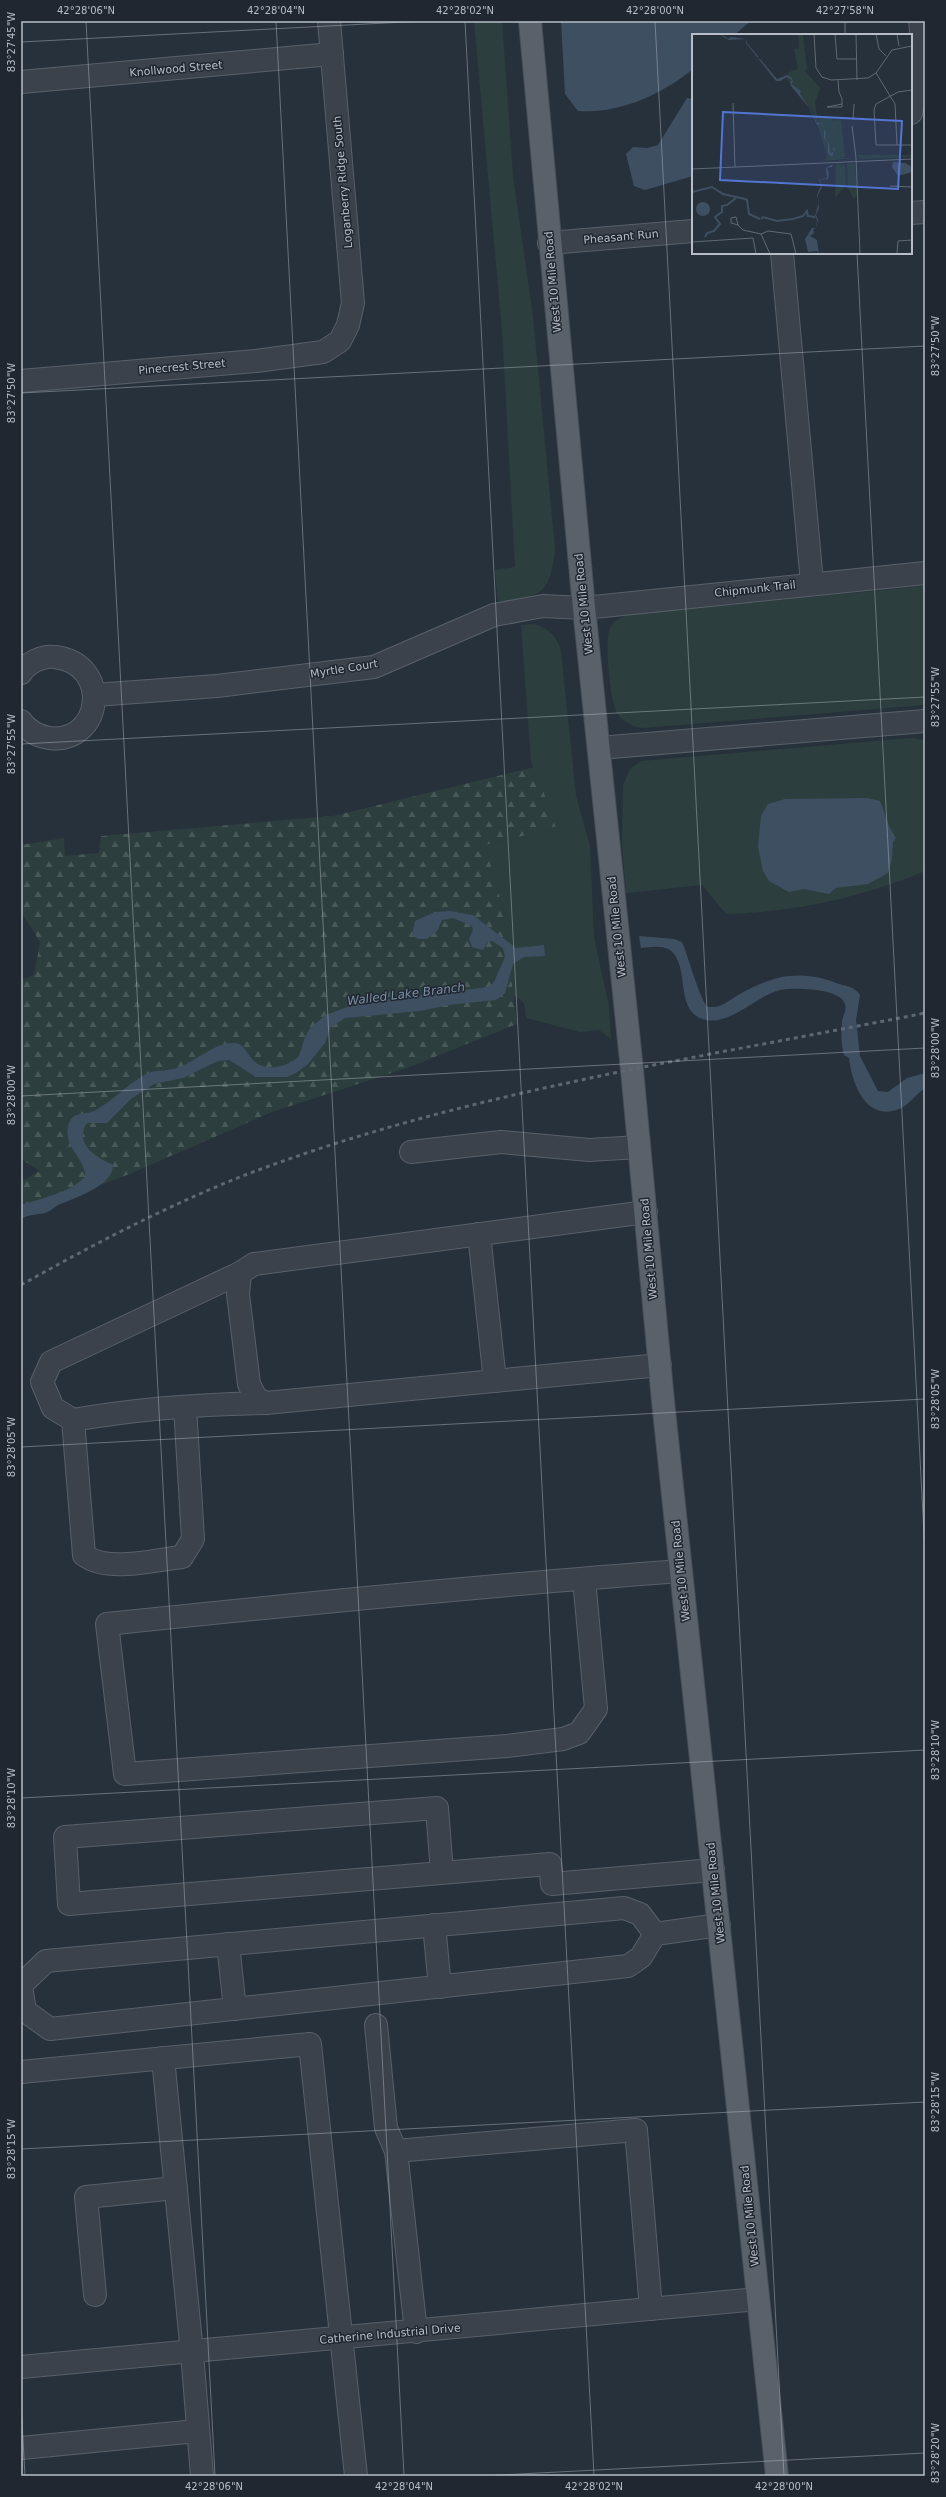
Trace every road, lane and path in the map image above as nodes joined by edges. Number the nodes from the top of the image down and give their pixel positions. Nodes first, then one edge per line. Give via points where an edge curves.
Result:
1 (328, 21) edge
2 (530, 21) edge
3 (920, 21) edge
4 (332, 54) junction
5 (21, 82) edge
6 (912, 109) edge
7 (925, 212) edge
8 (912, 213) edge
9 (692, 232) edge
10 (549, 243) junction
11 (782, 254) edge
12 (340, 341) joint
13 (21, 380) edge
14 (925, 573) edge
15 (812, 583) junction
16 (584, 608) junction
17 (21, 673) edge
18 (95, 695) junction
19 (925, 721) edge
20 (21, 722) edge
21 (599, 748) junction
22 (639, 1147) junction
23 (411, 1152) dead end
24 (646, 1212) junction
25 (479, 1234) junction
26 (240, 1273) junction
27 (660, 1365) junction
28 (495, 1381) junction
29 (266, 1403) junction
30 (185, 1407) junction
31 (73, 1420) junction
32 (682, 1571) junction
33 (584, 1579) junction
34 (713, 1870) junction
35 (442, 1873) junction
36 (719, 1925) junction
37 (434, 1926) junction
38 (655, 1934) junction
39 (228, 1944) junction
40 (21, 1985) edge
41 (440, 1987) junction
42 (235, 2009) junction
43 (376, 2025) dead end
44 (163, 2058) junction
45 (21, 2072) edge
46 (396, 2151) junction
47 (176, 2188) junction
48 (95, 2295) dead end
49 (758, 2299) junction
50 (651, 2310) junction
51 (416, 2332) junction
52 (342, 2339) junction
53 (192, 2353) junction
54 (21, 2367) edge
55 (197, 2431) junction
56 (21, 2448) edge
57 (202, 2476) edge
58 (356, 2476) edge
59 (777, 2476) edge

1 - 4 street, Loganberry Ridge South
2 - 10 main road, West 10 Mile Road
3 - 6 street via 924,59
4 - 5 street, Knollwood Street
4 - 12 street, Loganberry Ridge South via 353,302 348,325
7 - 8 street
9 - 10 street, Pheasant Run
10 - 16 main road, West 10 Mile Road
11 - 15 street
12 - 13 street, Pinecrest Street via 323,352 256,361
14 - 15 street, Chipmunk Trail
15 - 16 street, Chipmunk Trail
16 - 18 street, Myrtle Court via 543,606 494,616 374,666 217,686
16 - 21 main road, West 10 Mile Road
17 - 18 street via 36,660 51,656 67,658 81,666 88,675
18 - 20 street via 93,711 85,725 72,735 57,739 41,737
19 - 21 street
21 - 22 main road, West 10 Mile Road
22 - 23 street via 589,1150 501,1142
22 - 24 main road, West 10 Mile Road
24 - 25 street
24 - 27 main road, West 10 Mile Road
25 - 26 street via 254,1264
25 - 28 street
26 - 29 street via 238,1294 249,1384 256,1398
26 - 31 street via 51,1362 42,1382 53,1408
27 - 28 street
27 - 32 main road, West 10 Mile Road
28 - 29 street
29 - 30 street
30 - 31 street
30 - 31 street via 192,1539 182,1557 110,1565 93,1562 84,1555
32 - 33 street
32 - 34 main road, West 10 Mile Road
33 - 33 street via 349,1598 107,1624 125,1774 507,1746 563,1739 579,1733 596,1709
34 - 35 street via 552,1884 550,1864
34 - 36 main road, West 10 Mile Road
35 - 35 street via 69,1904 65,1837 437,1808
36 - 38 street
36 - 49 main road, West 10 Mile Road
37 - 38 street via 624,1908 640,1914
37 - 39 street
37 - 41 street
38 - 41 street via 641,1957 628,1966
39 - 40 street via 46,1961
39 - 42 street
40 - 42 street via 25,2011 50,2029
41 - 42 street
43 - 46 street via 386,2128
44 - 45 street
44 - 47 street
44 - 52 street via 310,2044
46 - 50 street via 636,2130
46 - 51 street
47 - 48 street via 86,2197
47 - 53 street
49 - 50 street, Catherine Industrial Drive
49 - 59 main road, West 10 Mile Road
50 - 51 street, Catherine Industrial Drive
51 - 52 street, Catherine Industrial Drive
52 - 53 street, Catherine Industrial Drive
52 - 58 street
53 - 54 street, Catherine Industrial Drive
53 - 55 street
55 - 56 street
55 - 57 street

